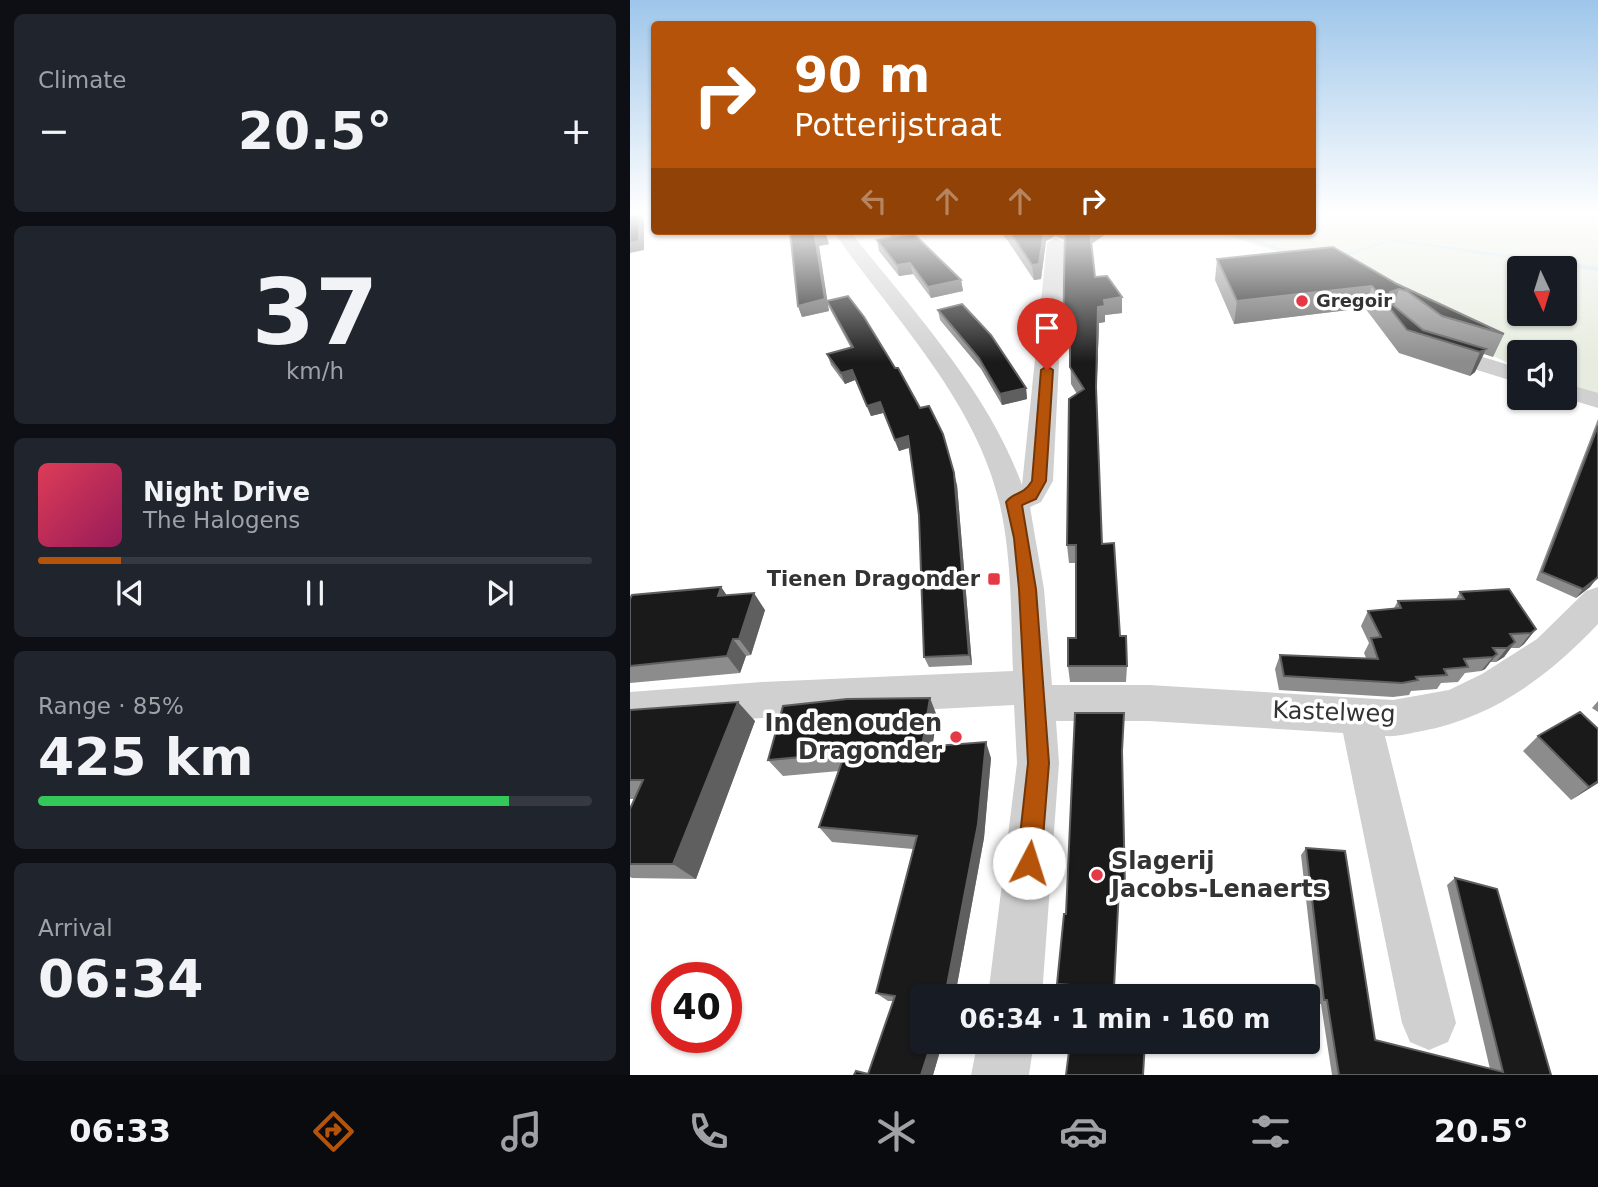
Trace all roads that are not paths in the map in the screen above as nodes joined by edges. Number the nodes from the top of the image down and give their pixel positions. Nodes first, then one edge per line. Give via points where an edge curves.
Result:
1 (865, 262) edge
2 (1056, 262) edge
3 (1424, 345) edge
4 (1507, 372) edge
5 (1577, 394) edge
6 (1598, 401) edge
7 (1014, 502) junction
8 (1598, 601) edge
9 (1033, 695) junction
10 (630, 710) edge
11 (1360, 716) junction
12 (1016, 984) edge
13 (1429, 1024) dead end
14 (1004, 1054) edge
15 (1000, 1075) edge

1 - 7 street via 975,413 997,453
2 - 7 street via 1039,481 1031,495
3 - 4 street
5 - 6 street
7 - 9 street via 1027,589
8 - 11 street, Kastelweg via 1550,650 1496,686 1453,707 1393,718
9 - 10 street, Kastelweg via 762,700
9 - 11 street, Kastelweg
9 - 12 street via 1038,763
11 - 13 street
14 - 15 street

